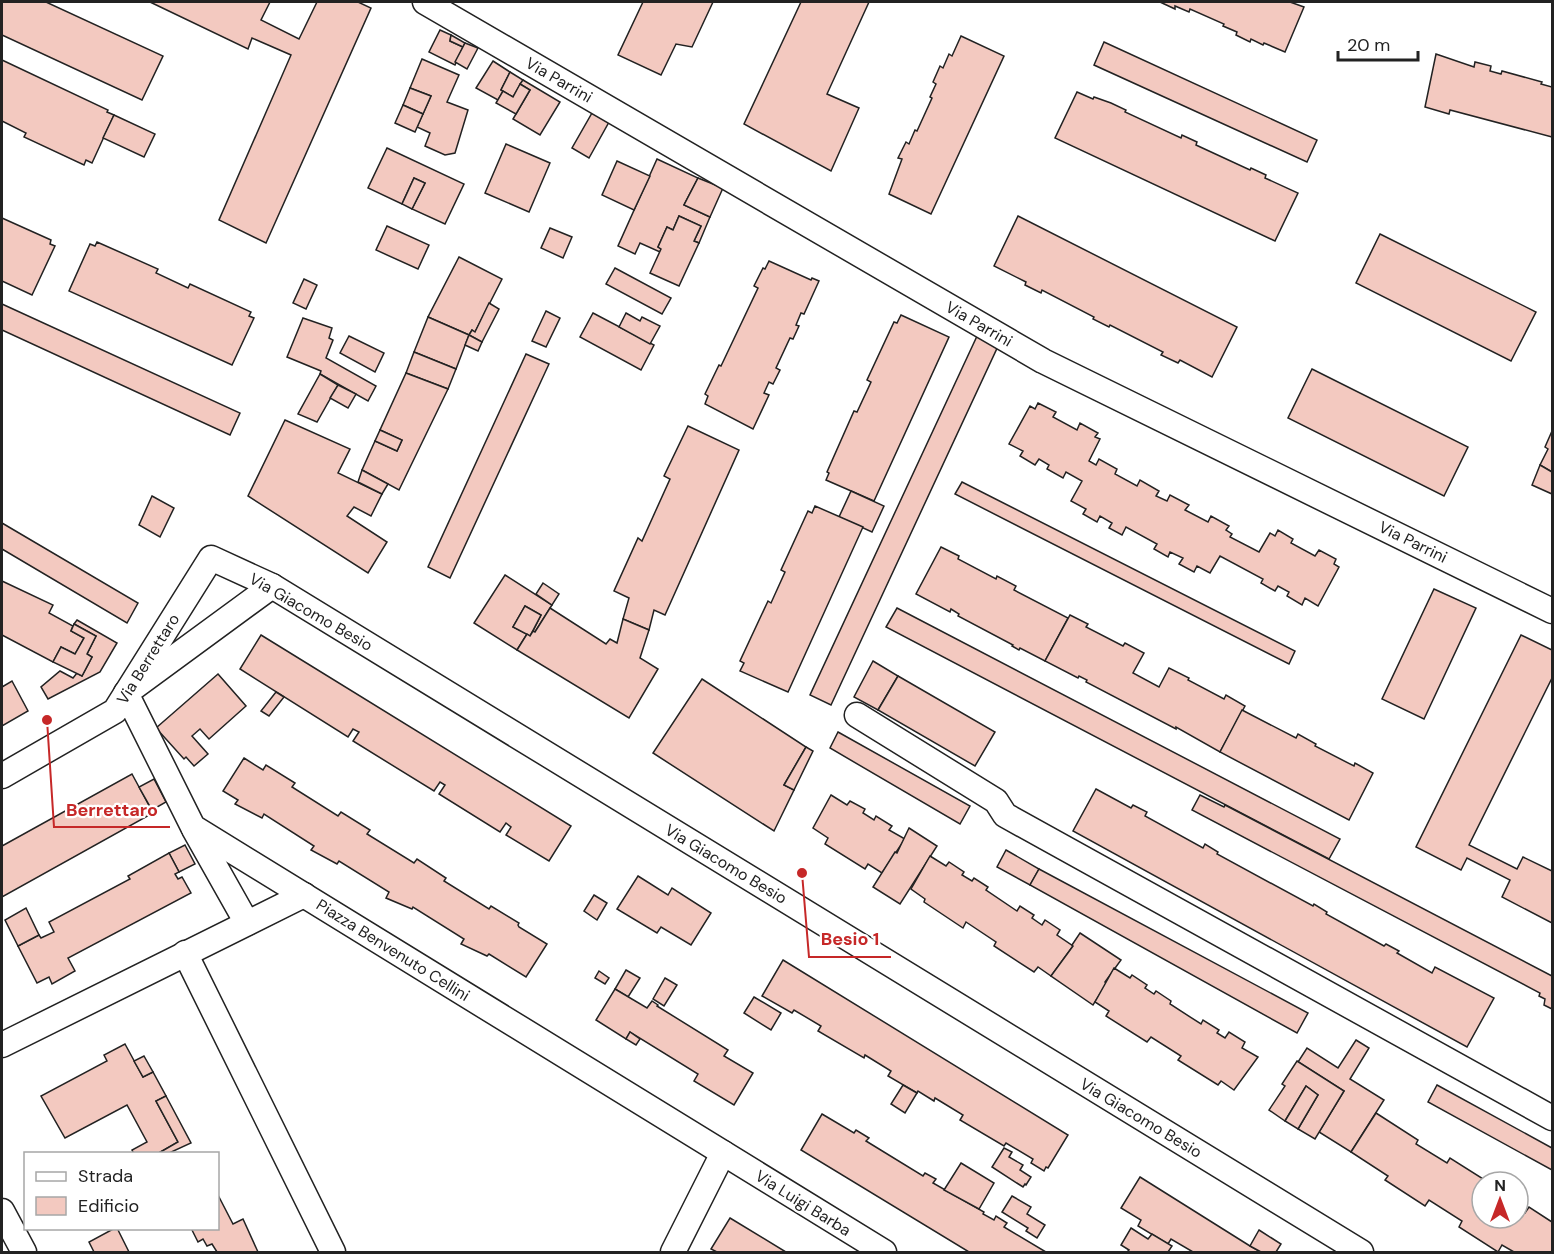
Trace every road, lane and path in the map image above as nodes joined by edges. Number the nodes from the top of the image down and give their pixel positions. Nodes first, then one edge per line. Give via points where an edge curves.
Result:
1 (425, 2) edge
2 (212, 558) joint
3 (272, 586) junction
4 (1552, 611) edge
5 (126, 693) junction
6 (856, 715) dead end
7 (2, 776) edge
8 (193, 827) junction
9 (304, 895) junction
10 (247, 923) junction
11 (185, 953) junction
12 (2, 1045) edge
13 (1552, 1118) edge
14 (723, 1153) junction
15 (2, 1211) edge
16 (1356, 1251) edge
17 (24, 1252) edge
18 (333, 1252) edge
19 (673, 1252) edge
20 (884, 1252) edge

1 - 4 street, Via Parrini via 1043,361
2 - 3 street, Via Giacomo Besio
2 - 5 street, Via Berrettaro
3 - 5 street
3 - 16 street, Via Giacomo Besio
5 - 7 street, Via Berrettaro via 115,711
5 - 8 street
6 - 13 street via 996,801 1005,815
8 - 9 street
8 - 10 street
9 - 10 street, Piazza Benvenuto Cellini
9 - 14 street, Piazza Benvenuto Cellini
10 - 11 street, Piazza Benvenuto Cellini
11 - 12 street, Piazza Benvenuto Cellini
11 - 18 street
14 - 19 street
14 - 20 street, Via Luigi Barba
15 - 17 street

